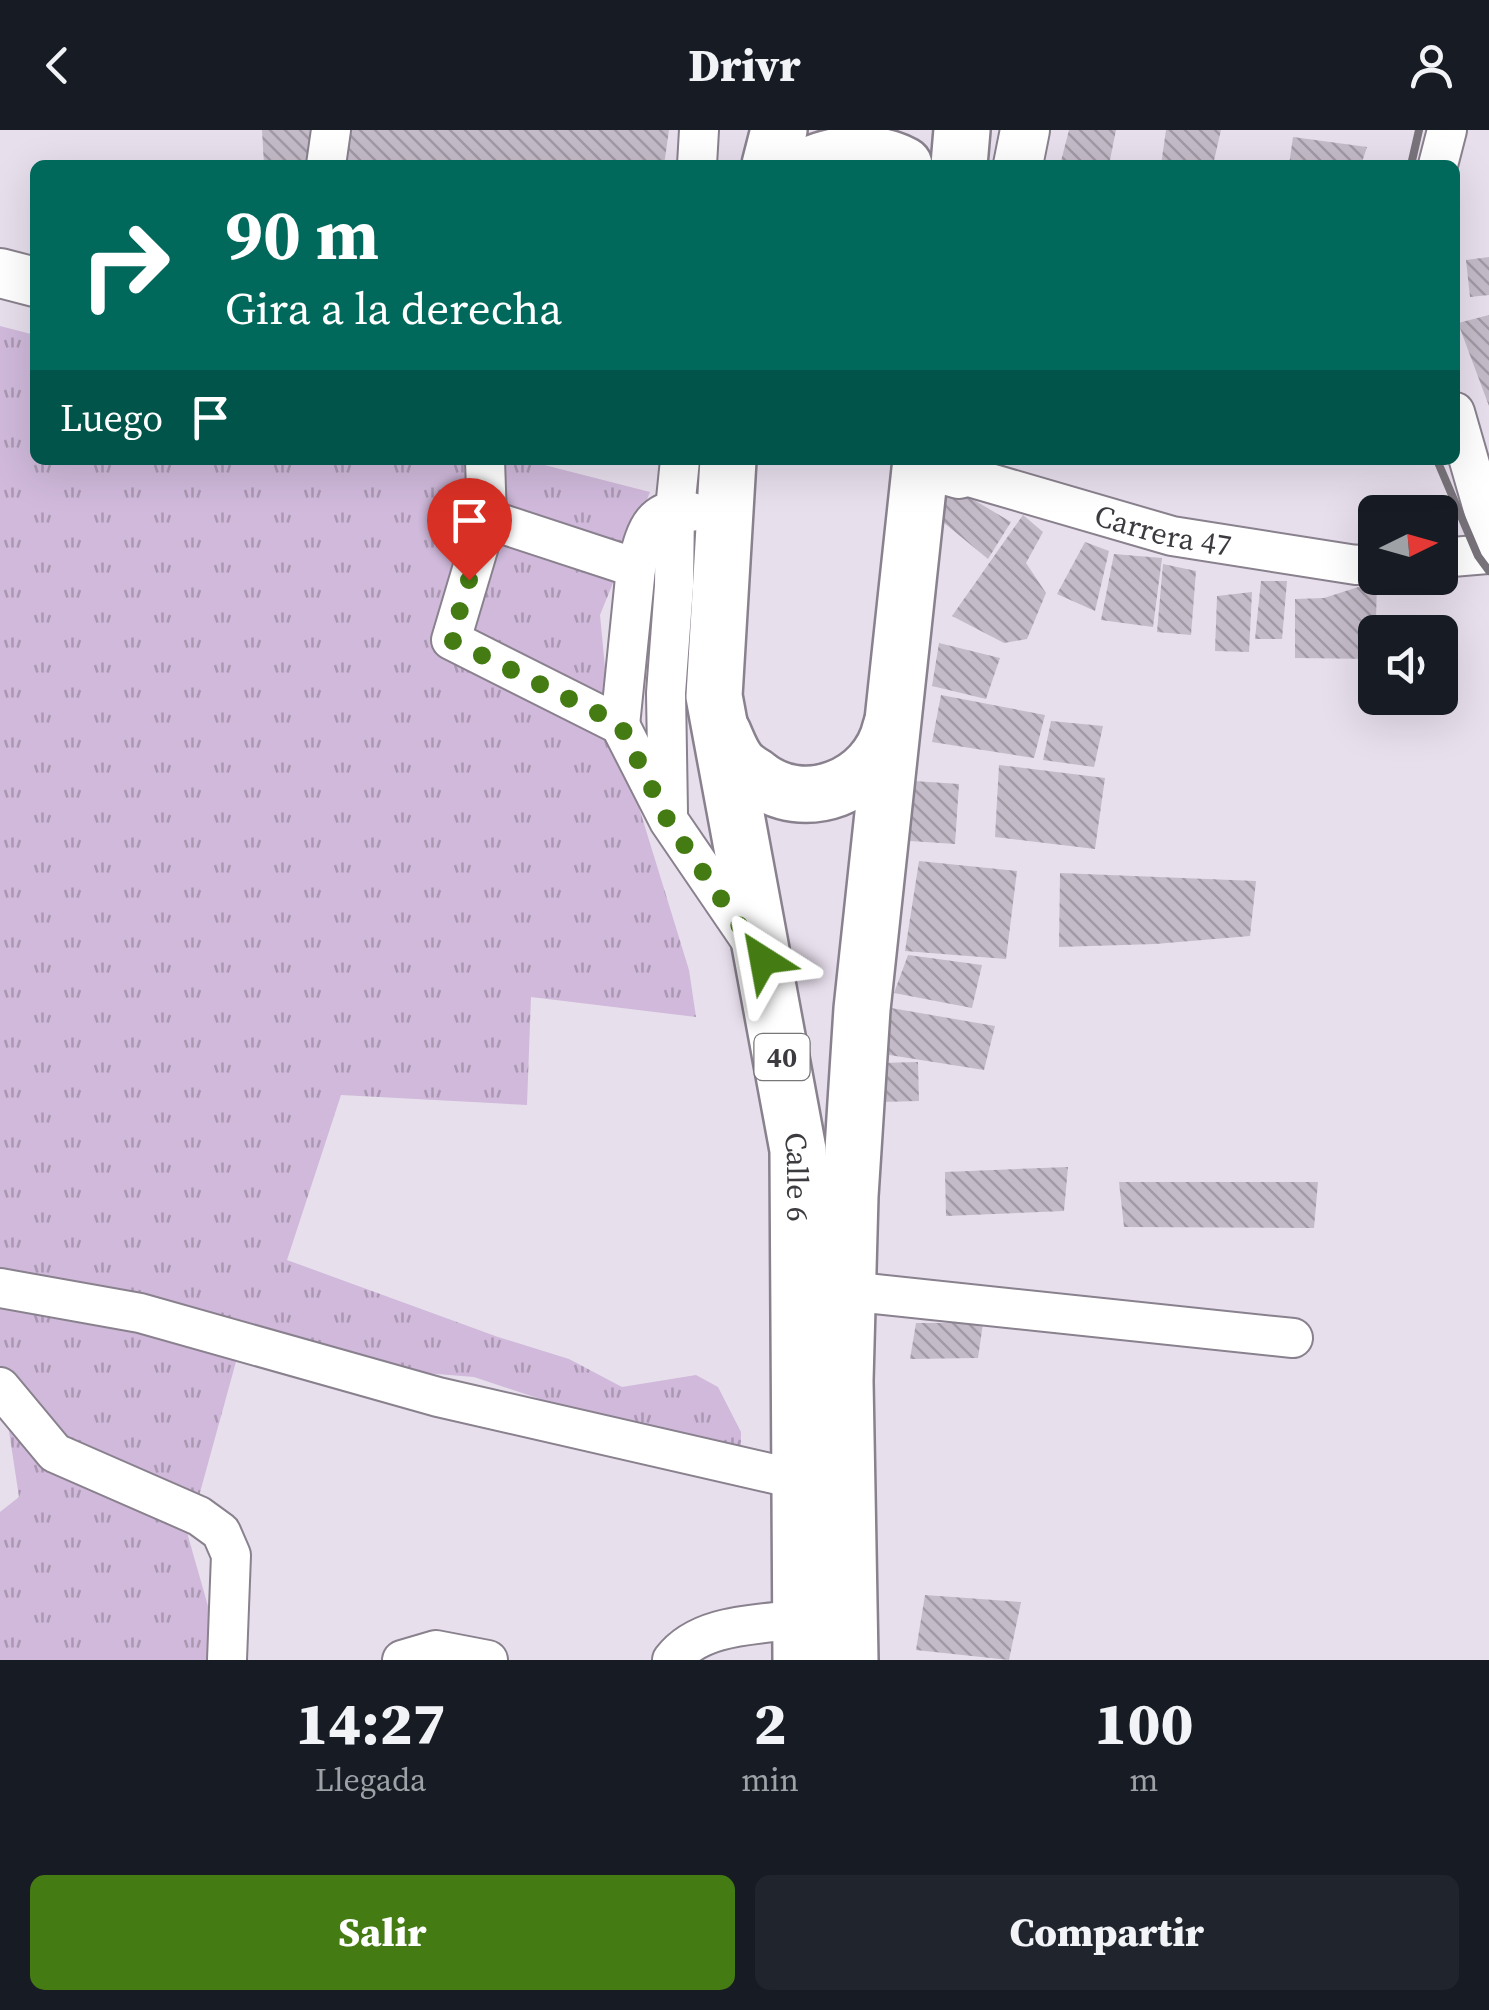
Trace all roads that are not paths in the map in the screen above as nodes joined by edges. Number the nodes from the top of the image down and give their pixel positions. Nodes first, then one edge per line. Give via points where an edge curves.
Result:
1 (331, 130) edge
2 (699, 130) edge
3 (779, 130) edge
4 (962, 130) edge
5 (1026, 130) edge
6 (1447, 130) edge
7 (327, 160) edge
8 (697, 160) edge
9 (771, 160) edge
10 (821, 160) edge
11 (895, 160) edge
12 (959, 160) edge
13 (1019, 160) edge
14 (1439, 160) edge
15 (0, 273) edge
16 (30, 281) edge
17 (1460, 429) edge
18 (485, 465) edge
19 (682, 465) edge
20 (725, 465) edge
21 (941, 465) edge
22 (944, 465) edge
23 (699, 514) junction
24 (487, 519) junction
25 (1489, 530) edge
26 (1489, 554) edge
27 (1458, 557) edge
28 (1358, 564) edge
29 (636, 568) junction
30 (714, 696) junction
31 (896, 710) junction
32 (620, 724) junction
33 (668, 821) junction
34 (763, 960) junction
35 (0, 1288) edge
36 (847, 1291) junction
37 (1294, 1338) dead end
38 (0, 1387) edge
39 (800, 1480) junction
40 (801, 1640) edge
41 (227, 1660) edge
42 (402, 1660) edge
43 (488, 1660) edge
44 (672, 1660) edge
45 (850, 1660) edge

1 - 7 street
2 - 8 street
3 - 9 highway
4 - 12 highway
5 - 13 main road
6 - 14 street
10 - 11 highway via 858,154
15 - 16 main road
17 - 25 street
18 - 24 street
19 - 23 street
20 - 23 highway, Calle 6 / 40
21 - 31 highway, Calle 6
22 - 28 street, Carrera 47 via 1172,536
23 - 29 street via 659,516 648,527
23 - 30 highway, Calle 6 / 40
23 - 33 street via 674,586 666,693
24 - 29 street
24 - 32 street via 451,640
26 - 27 street
29 - 32 street
30 - 31 highway via 738,762 765,785 800,795 835,790 866,773 887,744
30 - 34 highway, Calle 6 / 40
31 - 36 highway, Calle 6 via 862,1009
32 - 33 street
33 - 34 street
34 - 39 highway, Calle 6 / 40 via 798,1150
35 - 39 street via 140,1313 438,1396
36 - 37 street
36 - 45 highway, Calle 6
38 - 41 street via 55,1453 221,1532 231,1555
39 - 40 highway, Calle 6 / 40
40 - 44 street via 716,1631 681,1648
42 - 43 street via 436,1650

